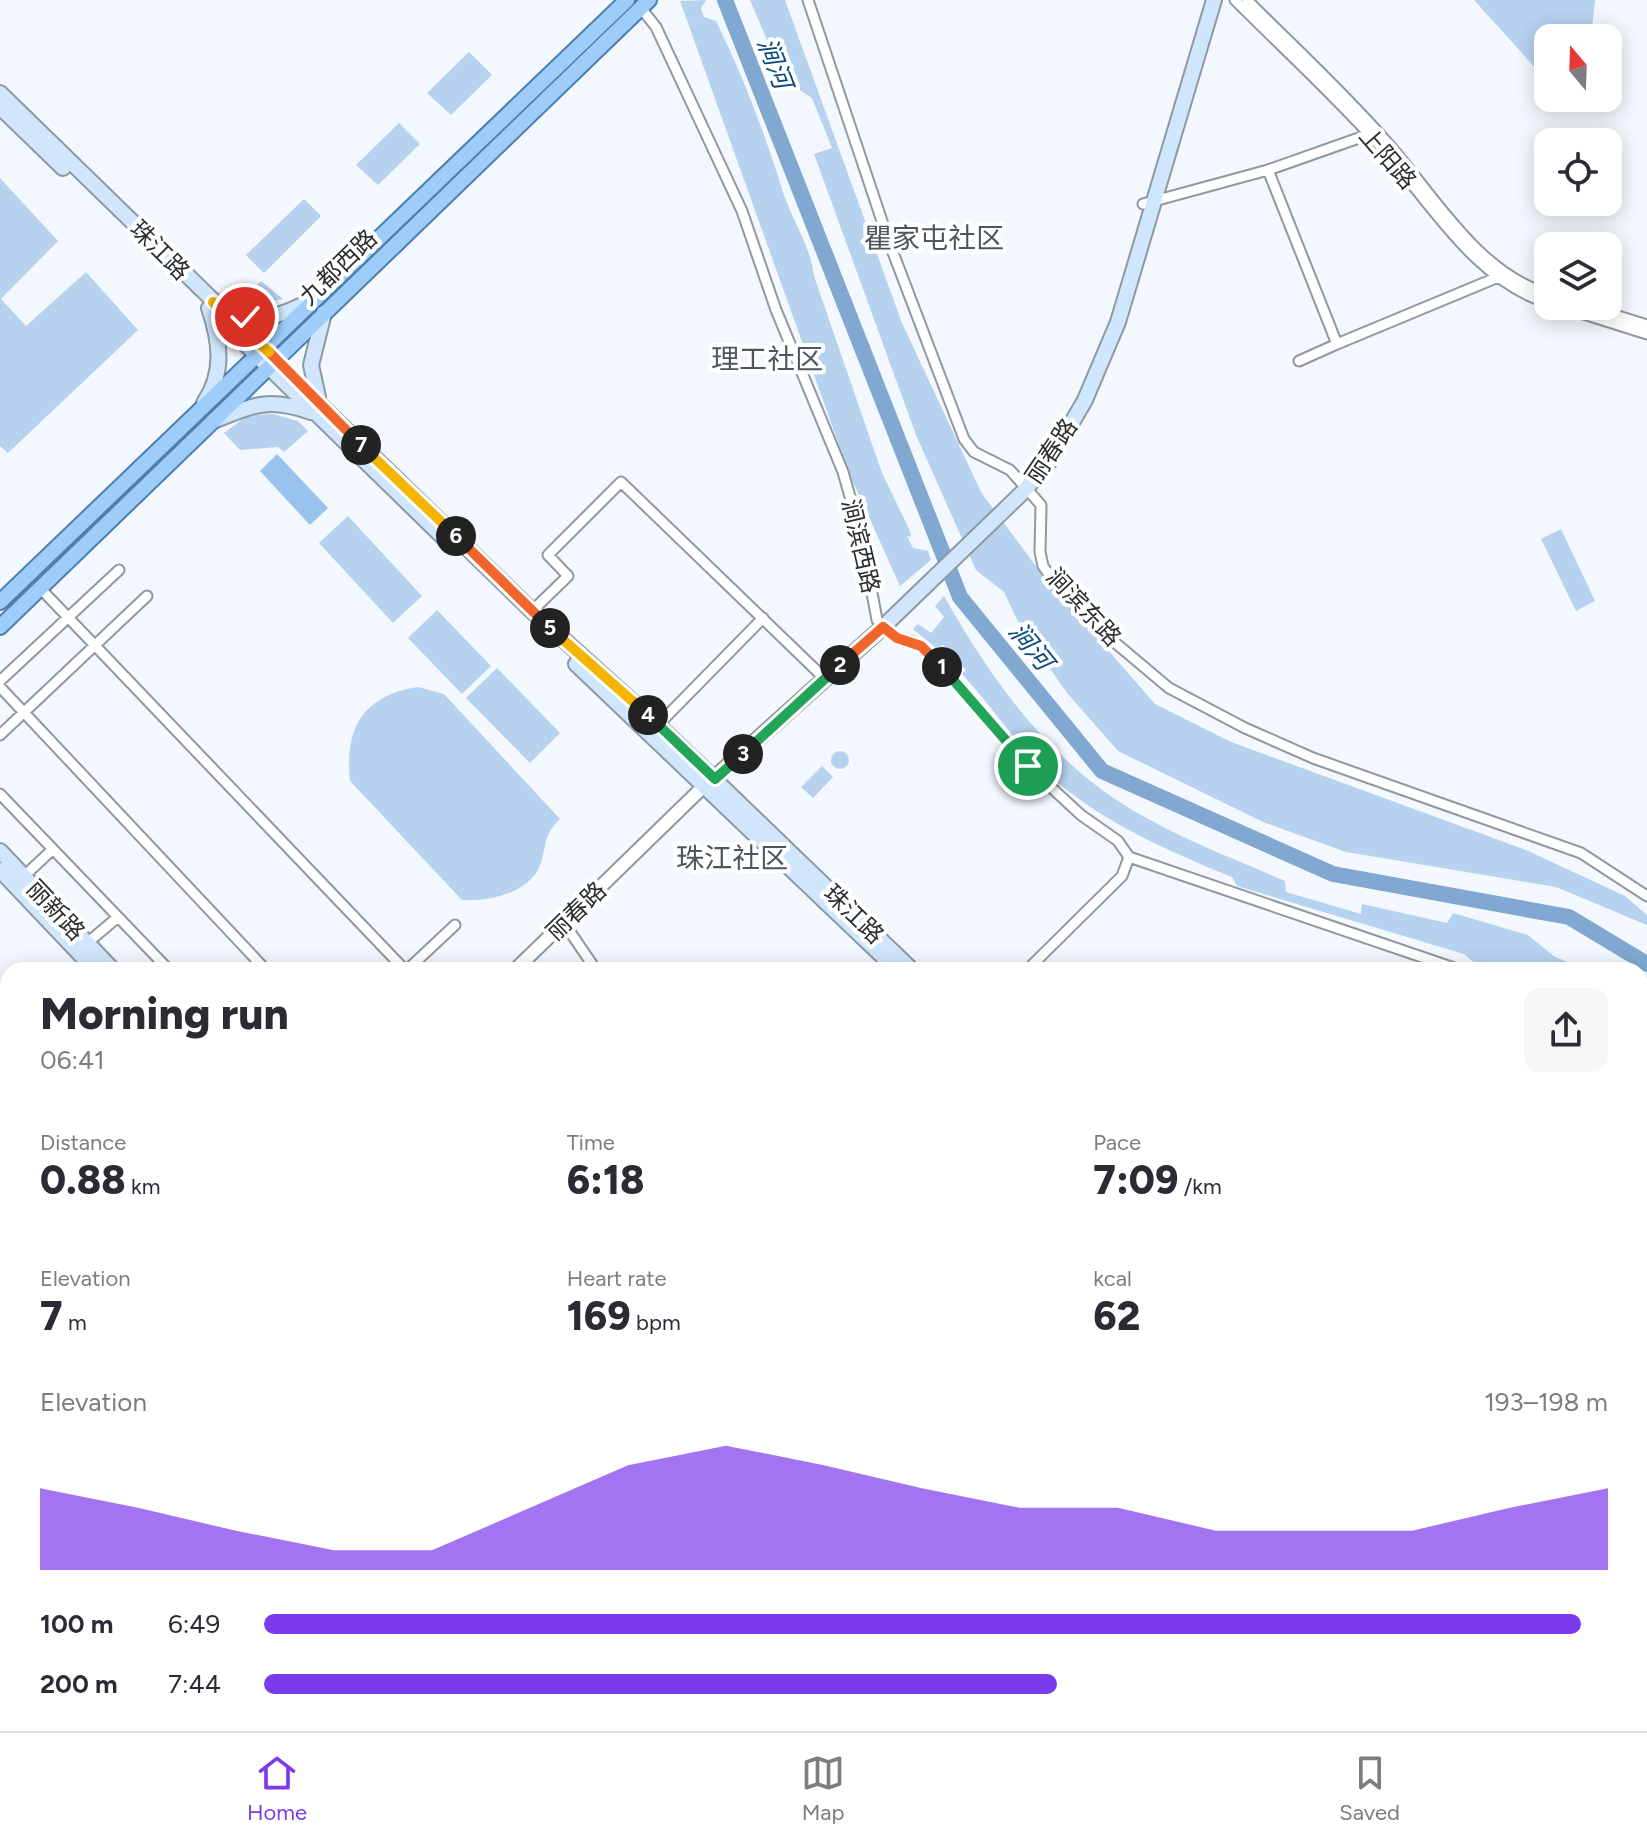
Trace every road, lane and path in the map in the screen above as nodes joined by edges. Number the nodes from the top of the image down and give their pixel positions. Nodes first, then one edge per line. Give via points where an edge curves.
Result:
1 (808, 0) edge
2 (1206, 0) edge
3 (1214, 0) edge
4 (1235, 0) edge
5 (1247, 0) edge
6 (639, 3) edge
7 (0, 93) edge
8 (0, 107) edge
9 (1373, 133) junction
10 (1268, 170) junction
11 (1148, 202) junction
12 (1503, 275) junction
13 (1534, 290) edge
14 (1534, 298) edge
15 (322, 303) junction
16 (211, 305) junction
17 (1622, 317) edge
18 (1602, 320) edge
19 (1647, 325) edge
20 (1647, 334) edge
21 (1337, 344) junction
22 (266, 356) junction
23 (1299, 361) dead end
24 (201, 407) junction
25 (317, 407) junction
26 (209, 423) junction
27 (1022, 487) junction
28 (119, 570) dead end
29 (40, 588) junction
30 (147, 596) dead end
31 (0, 602) edge
32 (532, 611) junction
33 (68, 617) junction
34 (763, 618) junction
35 (881, 622) junction
36 (0, 627) edge
37 (95, 645) junction
38 (819, 673) junction
39 (0, 681) edge
40 (0, 687) edge
41 (22, 714) junction
42 (658, 725) junction
43 (0, 735) edge
44 (710, 779) junction
45 (0, 794) edge
46 (53, 849) junction
47 (0, 851) edge
48 (1129, 857) junction
49 (0, 870) edge
50 (19, 880) junction
51 (1647, 896) edge
52 (118, 917) junction
53 (564, 923) junction
54 (455, 925) dead end
55 (82, 947) junction
56 (90, 962) edge
57 (102, 962) edge
58 (161, 962) edge
59 (258, 962) edge
60 (405, 962) edge
61 (417, 962) edge
62 (523, 962) edge
63 (591, 962) edge
64 (889, 962) edge
65 (904, 962) edge
66 (1035, 962) edge
67 (1437, 962) edge

1 - 27 street via 889,242 964,439 974,452 1010,470
2 - 11 main road, 丽春路
3 - 11 main road, 丽春路
4 - 9 street, 上阳路
5 - 9 street, 上阳路
6 - 15 main road, 九都西路
6 - 35 street, 涧滨西路 via 656,27 742,211 776,310 843,472
7 - 16 main road, 珠江路
8 - 16 main road, 珠江路
9 - 10 street
9 - 12 street, 上阳路
10 - 11 street
10 - 21 street
11 - 27 main road, 丽春路 via 1111,316 1078,394
12 - 13 street, 上阳路
12 - 14 street, 上阳路
12 - 21 street
15 - 16 main road via 260,318
15 - 22 main road, 九都西路
15 - 25 main road via 311,365
16 - 22 main road, 珠江路
16 - 24 main road via 219,370
17 - 19 street
18 - 20 street
21 - 23 street
22 - 24 main road, 九都西路
22 - 25 main road, 珠江路
22 - 26 main road, 九都西路
24 - 31 main road, 九都西路
25 - 26 main road via 262,402
25 - 32 main road, 珠江路
25 - 44 main road, 珠江路
26 - 29 main road, 九都西路
27 - 35 main road, 丽春路
27 - 51 street, 涧滨东路 via 1041,505 1040,552 1053,580 1094,625 1169,688 1313,758 1581,853
28 - 33 street
29 - 33 street
29 - 36 main road, 九都西路
30 - 37 street
32 - 34 street via 568,576 548,555 621,482
32 - 42 main road, 珠江路
33 - 37 street
33 - 39 street
34 - 38 street
34 - 42 street
35 - 38 main road, 丽春路
35 - 44 main road, 丽春路
35 - 48 street, 涧滨西路 via 897,638 921,646 1028,766 1118,841
37 - 41 street
37 - 60 street
38 - 44 main road, 丽春路
40 - 41 street
41 - 43 street
41 - 59 street
42 - 44 main road, 珠江路
44 - 53 street, 丽春路
44 - 64 main road, 珠江路
44 - 65 main road, 珠江路
45 - 46 street
46 - 50 street
46 - 52 street
47 - 50 main road, 丽新路
48 - 66 street via 1122,876
48 - 67 street, 涧滨西路
49 - 50 main road, 丽新路
50 - 55 main road, 丽新路
52 - 55 street
52 - 58 street
53 - 62 street, 丽春路
53 - 63 street
54 - 61 street
55 - 56 main road, 丽新路
55 - 57 main road, 丽新路

